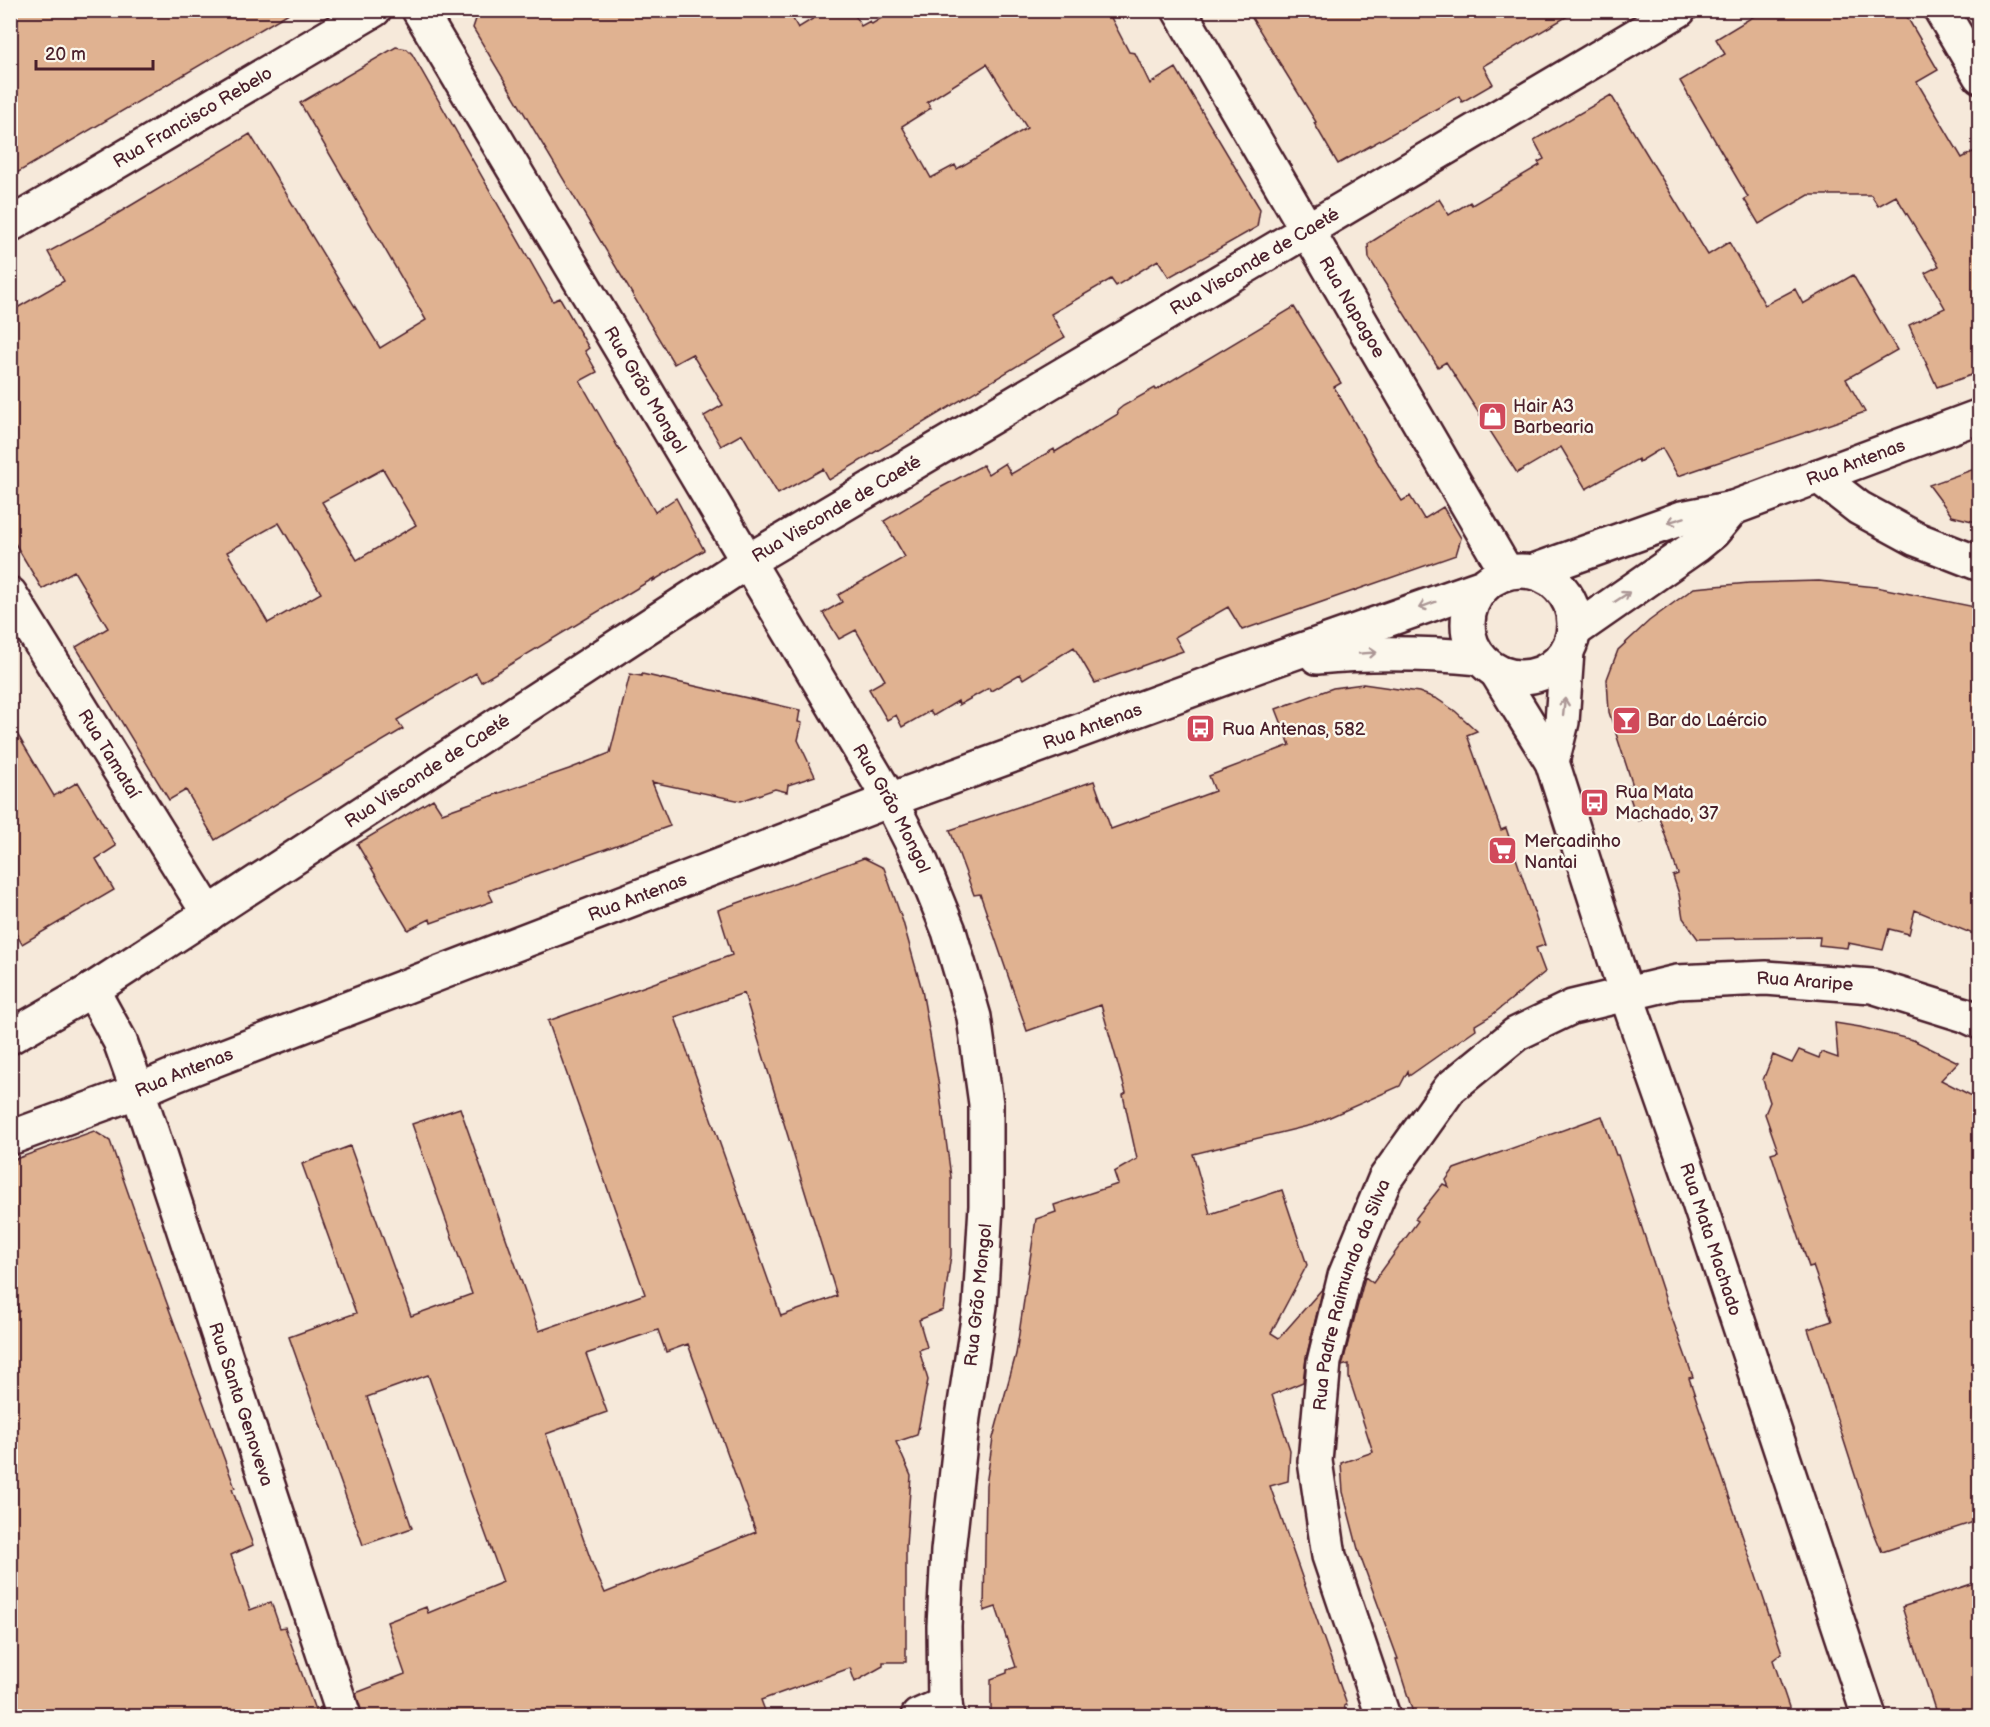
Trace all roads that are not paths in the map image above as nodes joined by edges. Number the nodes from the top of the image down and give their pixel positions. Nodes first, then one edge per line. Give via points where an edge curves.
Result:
1 (374, 10) edge
2 (419, 10) edge
3 (1179, 10) edge
4 (1679, 10) edge
5 (1941, 10) edge
6 (1980, 76) edge
7 (10, 225) edge
8 (1309, 231) junction
9 (1980, 416) edge
10 (1818, 476) junction
11 (1733, 508) junction
12 (748, 561) junction
13 (1980, 564) edge
14 (1508, 576) junction
15 (10, 594) edge
16 (1571, 641) junction
17 (1268, 662) junction
18 (1488, 665) junction
19 (1552, 762) junction
20 (890, 800) junction
21 (209, 914) junction
22 (92, 990) junction
23 (1626, 994) junction
24 (1980, 1022) edge
25 (10, 1037) edge
26 (138, 1091) junction
27 (10, 1138) edge
28 (937, 1712) edge
29 (344, 1716) edge
30 (1383, 1716) edge
31 (1869, 1716) edge

1 - 7 street, Rua Francisco Rebelo
2 - 12 street, Rua Grão Mongol
3 - 8 street, Rua Napagoe
4 - 8 street, Rua Visconde de Caeté
5 - 6 street
8 - 12 street, Rua Visconde de Caeté
8 - 14 street, Rua Napagoe
9 - 10 street, Rua Antenas
10 - 11 street, Rua Antenas
10 - 13 street via 1869,513 1916,539
11 -> 14 street, Rua Antenas via 1682,518
16 -> 11 street, Rua Antenas via 1696,546
12 - 20 street, Rua Grão Mongol
12 - 21 street, Rua Visconde de Caeté
14 - 16 street via 1563,589 1573,608
14 -> 17 street, Rua Antenas
14 - 18 street via 1470,604 1467,624 1471,643
15 - 21 street, Rua Tamataí
16 - 18 street via 1555,665 1539,674 1517,677
19 -> 16 street via 1563,722
17 -> 18 street, Rua Antenas via 1380,652 1430,654
17 - 20 street, Rua Antenas
18 - 19 street, Rua Mata Machado
19 - 23 street, Rua Mata Machado
20 - 26 street, Rua Antenas
20 - 28 street, Rua Grão Mongol via 919,857 949,931 974,1017 986,1104 981,1295 948,1551
21 - 22 street, Rua Visconde de Caeté
22 - 25 street, Rua Visconde de Caeté
22 - 26 street, Rua Santa Genoveva via 120,1041
23 - 24 street, Rua Araripe via 1677,982 1766,978 1872,986
23 - 30 street, Rua Padre Raimundo da Silva via 1572,1007 1516,1035 1450,1088 1385,1179 1345,1276 1324,1362 1315,1461 1329,1556
23 - 31 street, Rua Mata Machado
26 - 27 street, Rua Antenas
26 - 29 street, Rua Santa Genoveva

